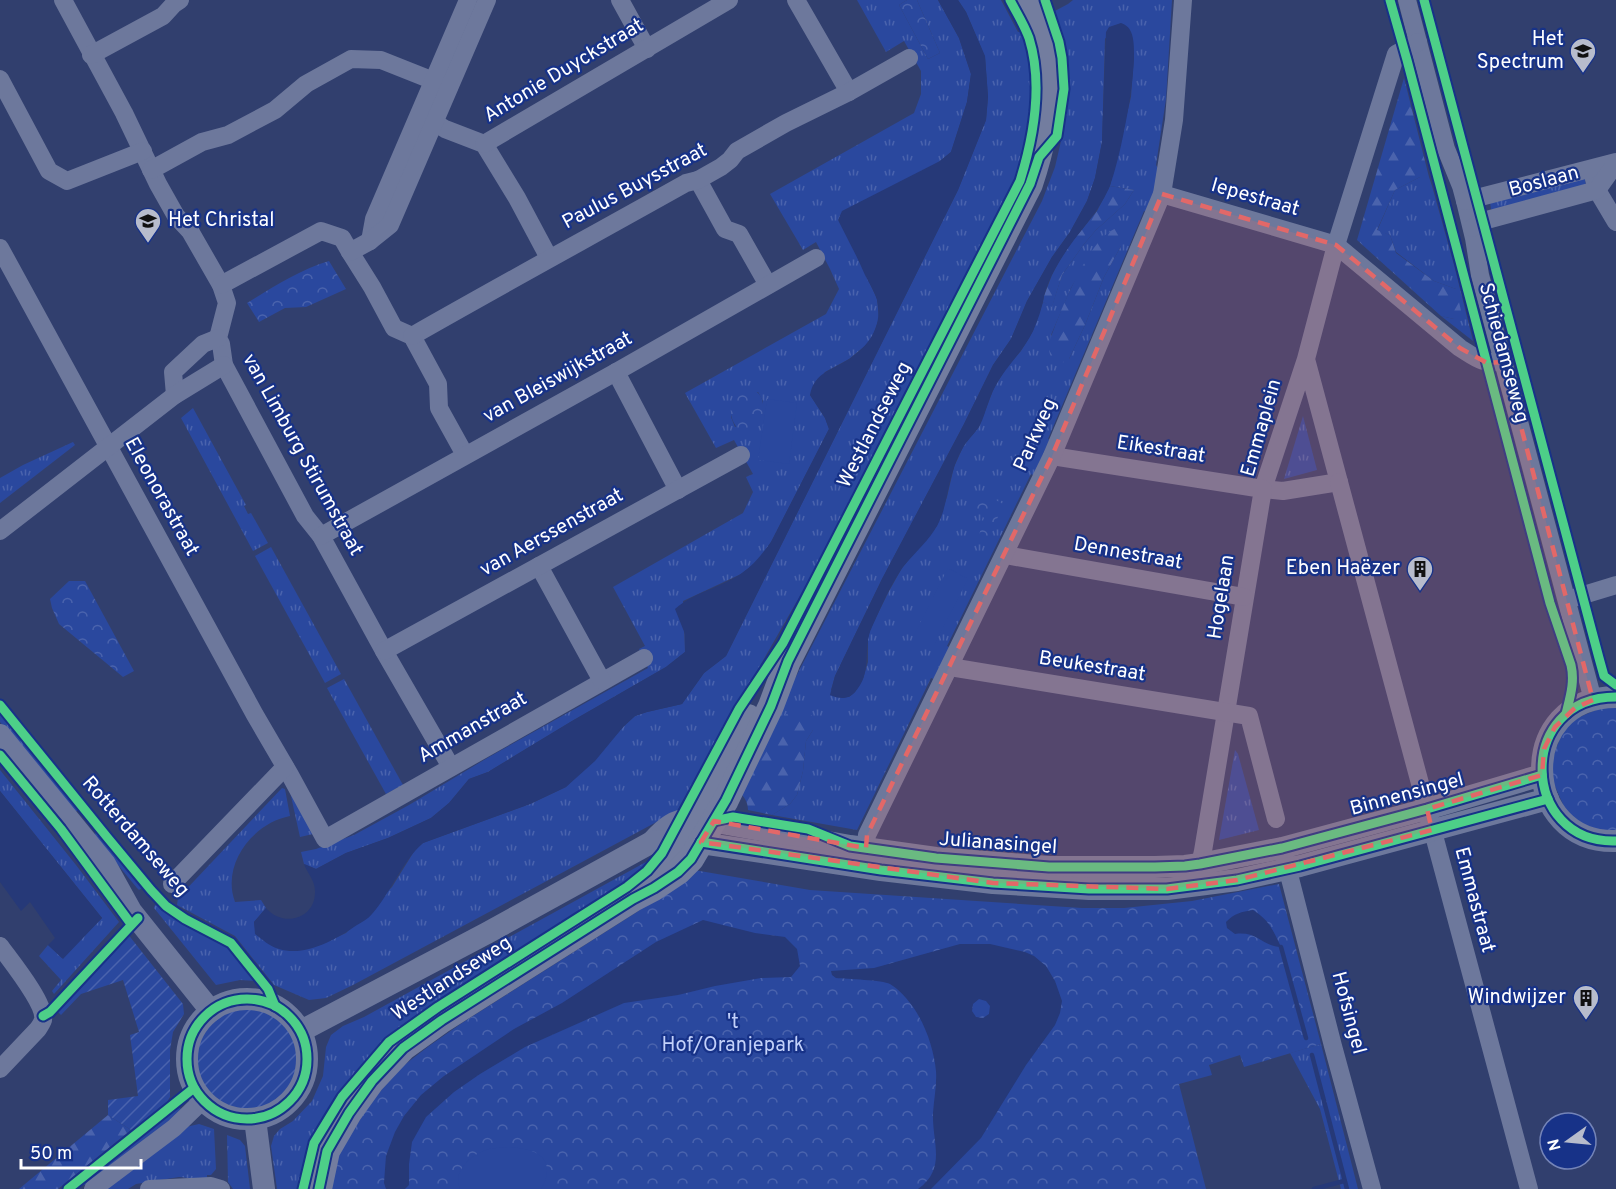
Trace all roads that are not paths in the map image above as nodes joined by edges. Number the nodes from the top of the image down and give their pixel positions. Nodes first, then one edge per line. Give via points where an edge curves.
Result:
1 (63, 0) edge
2 (180, 0) edge
3 (468, 0) edge
4 (487, 0) edge
5 (620, 0) edge
6 (729, 0) edge
7 (796, 0) edge
8 (1183, 0) edge
9 (1407, 0) edge
10 (1032, 10) edge
11 (1418, 42) junction
12 (646, 49) junction
13 (91, 55) junction
14 (909, 58) dead end
15 (0, 80) edge
16 (441, 84) junction
17 (849, 92) junction
18 (427, 118) junction
19 (484, 144) junction
20 (143, 151) junction
21 (1616, 162) edge
22 (1591, 168) junction
23 (151, 170) junction
24 (698, 180) junction
25 (1597, 190) junction
26 (1162, 194) junction
27 (1465, 201) junction
28 (1616, 222) edge
29 (1472, 228) junction
30 (1336, 245) junction
31 (0, 248) edge
32 (350, 252) junction
33 (549, 258) junction
34 (816, 258) dead end
35 (221, 285) junction
36 (768, 285) junction
37 (412, 336) junction
38 (218, 338) junction
39 (1306, 359) junction
40 (1495, 362) junction
41 (224, 365) junction
42 (616, 372) junction
43 (175, 395) junction
44 (108, 447) junction
45 (465, 455) junction
46 (741, 455) dead end
47 (1052, 456) junction
48 (1339, 482) junction
49 (1263, 489) junction
50 (678, 490) junction
51 (0, 531) edge
52 (321, 536) junction
53 (1005, 555) junction
54 (539, 566) junction
55 (1616, 585) edge
56 (1245, 597) junction
57 (1566, 600) junction
58 (384, 651) junction
59 (644, 658) dead end
60 (950, 666) junction
61 (602, 681) junction
62 (1616, 697) edge
63 (1593, 700) junction
64 (1227, 712) junction
65 (0, 735) edge
66 (285, 767) junction
67 (451, 767) junction
68 (1542, 775) junction
69 (1548, 799) junction
70 (1276, 819) dead end
71 (1429, 819) junction
72 (698, 830) junction
73 (325, 839) joint
74 (1616, 841) edge
75 (864, 858) junction
76 (1285, 858) junction
77 (1203, 875) junction
78 (172, 885) dead end
79 (0, 946) edge
80 (218, 1007) junction
81 (301, 1031) junction
82 (0, 1069) edge
83 (203, 1100) junction
84 (255, 1119) junction
85 (93, 1189) edge
86 (149, 1189) edge
87 (220, 1189) edge
88 (264, 1189) edge
89 (319, 1189) edge
90 (1372, 1189) edge
91 (1529, 1189) edge

1 - 13 street, van Limburg Stirumstraat
2 - 13 street via 163,16
3 - 16 street
4 - 16 street
5 - 12 street
6 - 12 street, Antonie Duyckstraat
7 - 17 street
8 - 26 street, Parkweg via 1175,111
9 - 11 street, Schiedamseweg
10 - 72 main road, Westlandseweg via 1044,40 1048,95 1039,158 1030,184 788,661 760,692
11 - 27 street, Schiedamseweg via 1446,148
11 - 30 street via 1396,54
12 - 19 street, Antonie Duyckstraat
13 - 20 street, van Limburg Stirumstraat
14 - 17 street, Paulus Buysstraat
15 - 20 street via 50,171 67,181
16 - 18 street
16 - 23 street via 381,60 351,59 306,84 275,110
17 - 24 street, Paulus Buysstraat via 737,151 730,160
18 - 19 street, Antonie Duyckstraat
18 - 32 street via 374,219 370,241
19 - 33 street, Antonie Duyckstraat
20 - 23 street, van Limburg Stirumstraat
21 - 22 street, Boslaan
21 - 25 street, Boslaan
22 - 25 street
22 - 27 street, Boslaan
23 - 35 street, van Limburg Stirumstraat
24 - 33 street, Paulus Buysstraat
24 - 36 street via 726,229 739,234
25 - 28 street
25 - 29 street, Boslaan
26 - 30 street, Iepestraat
26 - 47 street, Parkweg
27 - 29 street, Schiedamseweg
29 - 40 street, Schiedamseweg
30 - 39 street, Emmaplein
30 - 40 street, Schiedamseweg via 1460,348 1479,360
31 - 44 street, Eleonorastraat
32 - 35 street via 342,238 321,231
32 - 37 street via 394,328
33 - 37 street, Paulus Buysstraat
34 - 36 street, van Bleiswijkstraat
35 - 38 street, van Limburg Stirumstraat via 227,303
36 - 42 street, van Bleiswijkstraat
37 - 45 street via 438,384 439,408
38 - 41 street, van Limburg Stirumstraat
38 - 43 street via 203,344 173,372
39 - 48 street, Emmaplein
39 - 49 street, Emmaplein
40 - 57 street, Schiedamseweg
41 - 43 street
41 - 52 street, van Limburg Stirumstraat via 305,516
42 - 45 street, van Bleiswijkstraat
42 - 50 street
43 - 44 street
44 - 51 street
44 - 66 street, Eleonorastraat
45 - 52 street, van Bleiswijkstraat
46 - 50 street, van Aerssenstraat
47 - 49 street, Eikestraat
47 - 53 street, Parkweg
48 - 49 street, Emmaplein via 1283,491
48 - 71 street, Emmastraat
49 - 56 street, Hogelaan
50 - 54 street, van Aerssenstraat
52 - 58 street, van Limburg Stirumstraat
53 - 56 street, Dennestraat
53 - 60 street, Parkweg
54 - 58 street, van Aerssenstraat
54 - 61 street
55 - 57 street
56 - 64 street, Hogelaan
57 - 63 street, Schiedamseweg
58 - 67 street, van Limburg Stirumstraat
59 - 61 street, Ammanstraat
60 - 64 street, Beukestraat
60 - 75 street, Parkweg via 867,835
61 - 67 street, Ammanstraat
62 - 63 street
63 - 68 street via 1566,714 1555,726 1544,749
64 - 70 street via 1249,716
64 - 77 street, Hogelaan
65 - 80 street, Rotterdamseweg via 105,864 131,910
66 - 73 street, Eleonorastraat
66 - 78 street
67 - 73 street, Ammanstraat
68 - 69 street
68 - 71 street, Binnensingel
69 - 71 street, Binnensingel
69 - 74 street via 1558,816 1576,831
71 - 76 street, Binnensingel
71 - 91 street, Emmastraat
72 - 75 street, Julianasingel
72 - 81 street, Westlandseweg via 652,842
72 - 89 main road, Westlandseweg via 691,859 678,872 403,1048 349,1113 327,1151
75 - 77 street, Julianasingel via 936,858 1049,867 1155,867
76 - 77 street, Julianasingel
76 - 90 street, Hofsingel
79 - 82 street via 38,1000 43,1016 38,1029
80 - 81 street via 242,999 259,1000 289,1016
80 - 83 street via 199,1023 188,1048 189,1075
81 - 84 street via 308,1056 297,1094 278,1111
83 - 84 street via 223,1114
83 - 85 street via 174,1128
84 - 88 street
86 - 87 street

